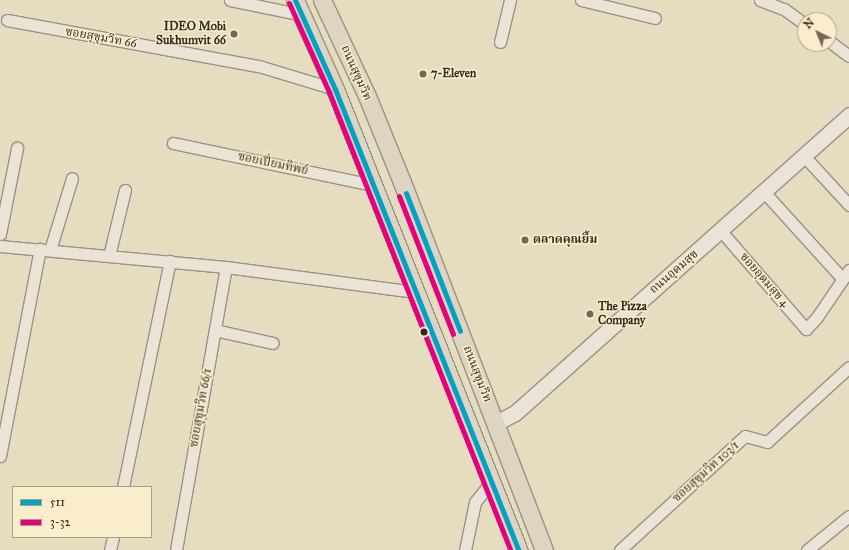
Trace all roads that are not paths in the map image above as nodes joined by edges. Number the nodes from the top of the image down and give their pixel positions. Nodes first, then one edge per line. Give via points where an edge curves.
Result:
1 (230, 0) edge
2 (322, 0) edge
3 (510, 0) edge
4 (581, 0) edge
5 (760, 0) edge
6 (299, 7) edge
7 (655, 18) dead end
8 (797, 19) edge
9 (7, 20) dead end
10 (500, 42) dead end
11 (837, 47) edge
12 (849, 56) edge
13 (335, 89) junction
14 (848, 118) edge
15 (173, 143) dead end
16 (17, 148) dead end
17 (804, 156) junction
18 (72, 178) dead end
19 (373, 185) junction
20 (125, 190) dead end
21 (764, 192) junction
22 (849, 205) edge
23 (721, 231) junction
24 (0, 234) edge
25 (0, 246) edge
26 (45, 250) junction
27 (109, 256) junction
28 (170, 261) junction
29 (226, 267) junction
30 (845, 274) edge
31 (415, 292) junction
32 (215, 330) junction
33 (273, 343) dead end
34 (849, 367) edge
35 (496, 423) junction
36 (471, 432) junction
37 (0, 456) edge
38 (491, 482) junction
39 (123, 486) edge
40 (849, 516) edge
41 (113, 538) edge
42 (110, 550) edge
43 (176, 550) edge
44 (465, 550) edge
45 (518, 550) edge
46 (544, 550) edge
47 (620, 550) edge
48 (807, 550) edge

1 - 6 street
2 - 35 main road, ถนนสุขุมวิท via 367,96
3 - 10 street
4 - 7 street
5 - 8 street
6 - 13 main road, ถนนสุขุมวิท
9 - 13 street, ซอยสุขุมวิท 66 via 262,67
11 - 12 street
13 - 19 main road, ถนนสุขุมวิท
14 - 17 main road, ถนนอุดมสุข
15 - 19 street, ซอยเปี่ยมทิพย์
16 - 24 street
17 - 21 main road, ถนนอุดมสุข
17 - 22 street
18 - 26 street
19 - 31 main road, ถนนสุขุมวิท
20 - 27 street
21 - 23 main road, ถนนอุดมสุข
21 - 30 street
23 - 30 street, ซอยอุดมสุข 4 via 806,329 818,318
23 - 35 main road, ถนนอุดมสุข via 515,413
25 - 26 street
26 - 27 street
26 - 37 street
27 - 28 street
28 - 29 street
28 - 39 street
29 - 31 street
29 - 32 street, ซอยสุขุมวิท 66/1
31 - 36 main road, ถนนสุขุมวิท
32 - 33 street
32 - 43 street, ซอยสุขุมวิท 66/1
34 - 47 street, ซอยสุขุมวิท 103/1 via 767,442 745,436
35 - 36 main road
35 - 46 main road, ถนนสุขุมวิท
36 - 38 main road, ถนนสุขุมวิท
38 - 44 street via 475,502
38 - 45 main road, ถนนสุขุมวิท
40 - 48 street
41 - 42 street

